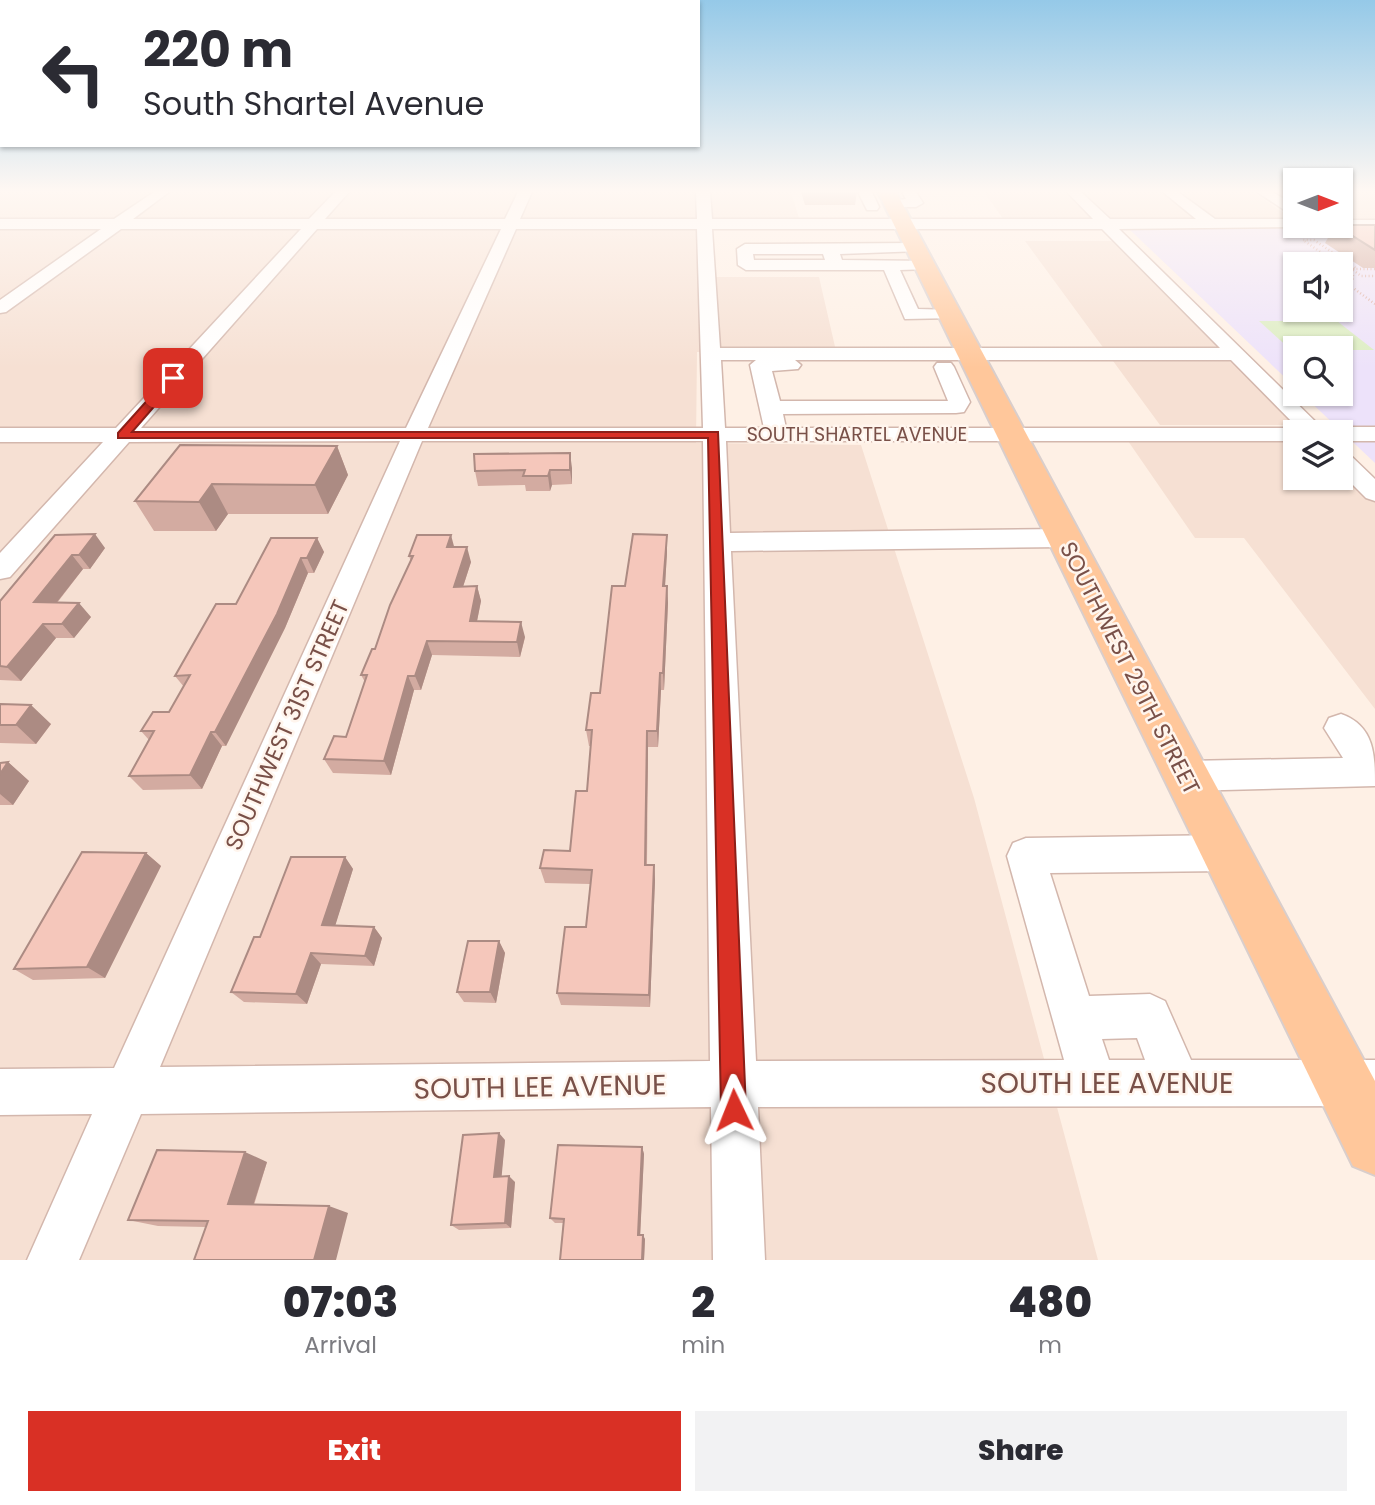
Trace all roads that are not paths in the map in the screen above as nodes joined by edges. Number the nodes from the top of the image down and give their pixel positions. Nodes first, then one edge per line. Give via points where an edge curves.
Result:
1 (79, 251) edge
2 (287, 251) edge
3 (497, 251) edge
4 (704, 251) edge
5 (917, 251) edge
6 (1134, 251) edge
7 (923, 263) junction
8 (893, 271) junction
9 (0, 308) edge
10 (949, 314) junction
11 (1237, 354) junction
12 (973, 361) junction
13 (710, 364) junction
14 (944, 367) junction
15 (762, 375) junction
16 (772, 408) junction
17 (883, 409) junction
18 (1303, 420) edge
19 (1283, 433) edge
20 (1353, 433) edge
21 (714, 434) junction
22 (776, 434) junction
23 (891, 434) junction
24 (1375, 434) edge
25 (0, 435) edge
26 (122, 435) junction
27 (1011, 435) junction
28 (413, 437) junction
29 (1353, 471) edge
30 (1375, 493) edge
31 (1064, 538) junction
32 (13, 542) edge
33 (717, 542) junction
34 (0, 570) edge
35 (1341, 728) dead end
36 (1186, 776) junction
37 (1226, 853) junction
38 (1072, 1018) junction
39 (1093, 1083) junction
40 (1177, 1083) junction
41 (1359, 1083) edge
42 (733, 1084) junction
43 (127, 1091) junction
44 (0, 1092) edge
45 (1375, 1144) edge
46 (53, 1260) edge
47 (739, 1260) edge

1 - 9 street
2 - 26 street
3 - 28 street, SOUTHWEST 31ST STREET
4 - 13 street
5 - 7 main road, SOUTHWEST 29TH STREET
6 - 11 street
7 - 8 street
7 - 8 street via 832,257
7 - 10 main road, SOUTHWEST 29TH STREET
8 - 10 street via 911,315
10 - 12 main road, SOUTHWEST 29TH STREET
11 - 12 street
11 - 18 street
12 - 13 street
12 - 14 street
12 - 27 main road, SOUTHWEST 29TH STREET
13 - 15 street
13 - 21 street
14 - 15 street via 760,365
14 - 17 street via 959,402 956,407
15 - 16 street
16 - 17 street
16 - 22 street
17 - 23 street
19 - 27 street, SOUTH SHARTEL AVENUE
20 - 24 street
21 - 22 street, SOUTH SHARTEL AVENUE
21 - 28 street, SOUTH SHARTEL AVENUE
21 - 33 street
22 - 23 street, SOUTH SHARTEL AVENUE
23 - 27 street, SOUTH SHARTEL AVENUE
25 - 26 street, SOUTH SHARTEL AVENUE
26 - 28 street, SOUTH SHARTEL AVENUE
26 - 32 street
27 - 31 main road, SOUTHWEST 29TH STREET
28 - 43 street, SOUTHWEST 31ST STREET
29 - 30 street
31 - 33 street
31 - 36 main road, SOUTHWEST 29TH STREET
32 - 34 street
33 - 42 street
35 - 36 street via 1373,772
36 - 37 main road, SOUTHWEST 29TH STREET
37 - 38 street via 1026,856
37 - 41 main road, SOUTHWEST 29TH STREET
38 - 39 street
38 - 40 street via 1150,1016
39 - 40 street, SOUTH LEE AVENUE
39 - 42 street, SOUTH LEE AVENUE
40 - 41 street, SOUTH LEE AVENUE
41 - 45 main road, SOUTHWEST 29TH STREET
42 - 43 street, SOUTH LEE AVENUE
42 - 47 street
43 - 44 street, SOUTH LEE AVENUE
43 - 46 street, SOUTHWEST 31ST STREET

